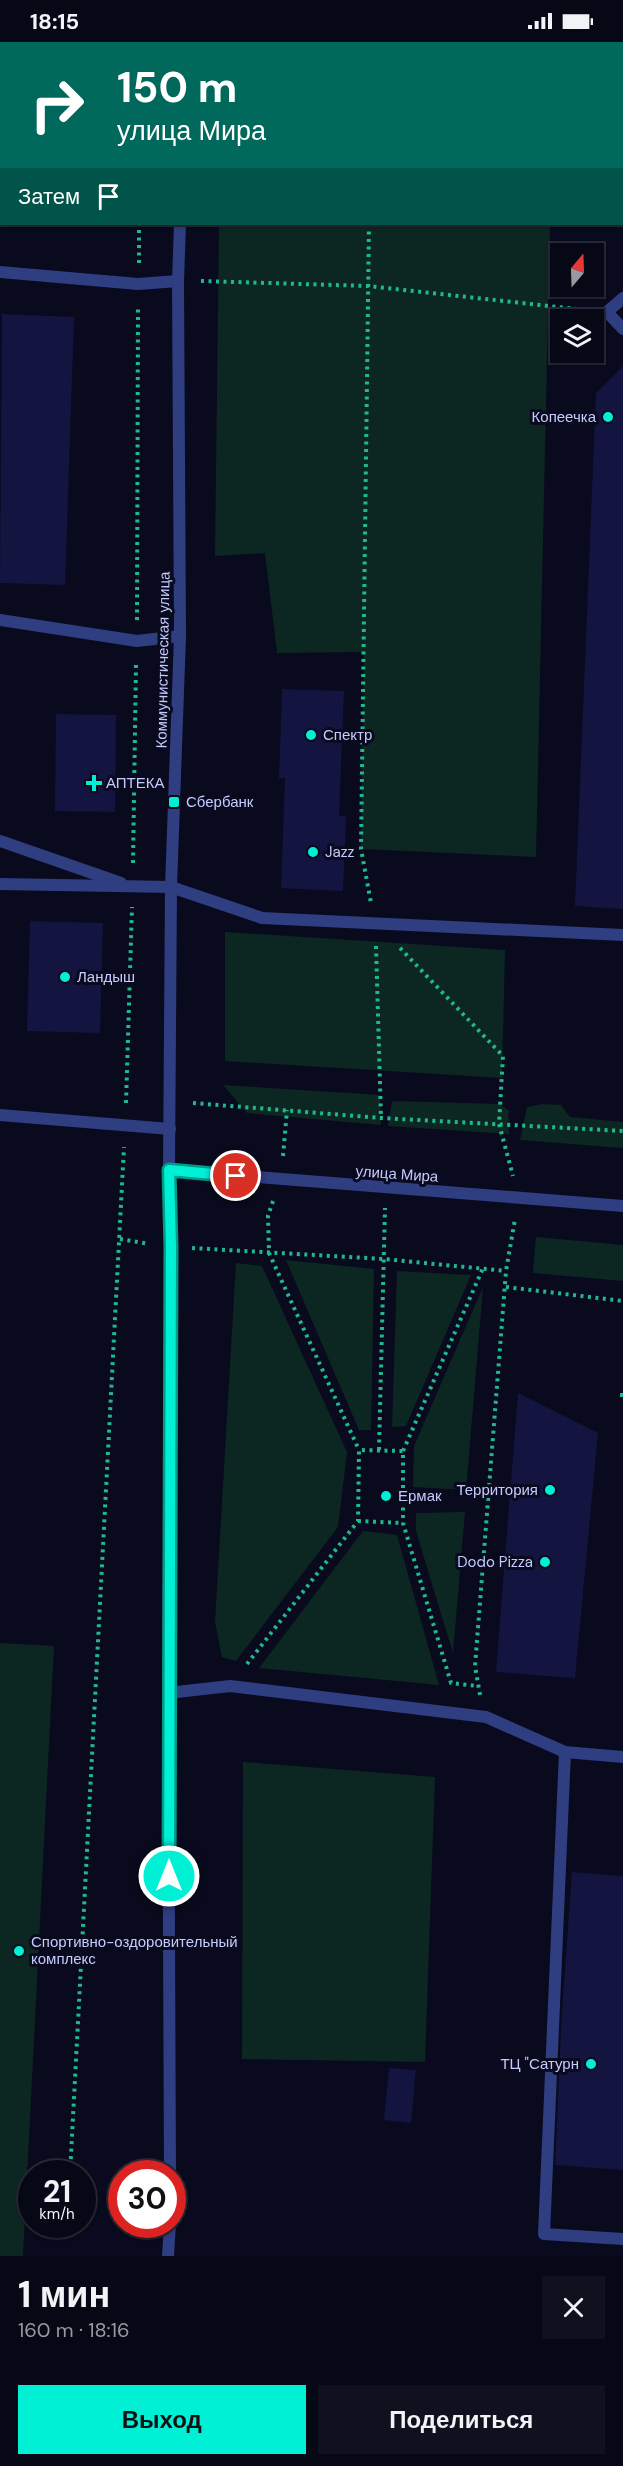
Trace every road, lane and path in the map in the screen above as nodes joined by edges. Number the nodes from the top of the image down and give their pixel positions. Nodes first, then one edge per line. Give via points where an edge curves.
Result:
1 (139, 225) edge
2 (180, 225) edge
3 (369, 225) edge
4 (0, 272) edge
5 (179, 281) junction
6 (138, 284) junction
7 (368, 286) junction
8 (623, 298) edge
9 (607, 312) junction
10 (623, 329) edge
11 (0, 620) edge
12 (180, 636) junction
13 (137, 641) junction
14 (0, 841) edge
15 (0, 884) edge
16 (171, 886) junction
17 (132, 887) junction
18 (375, 922) junction
19 (623, 935) edge
20 (170, 1102) junction
21 (0, 1115) edge
22 (381, 1118) junction
23 (499, 1124) junction
24 (126, 1125) junction
25 (170, 1129) junction
26 (623, 1131) edge
27 (169, 1170) junction
28 (386, 1189) junction
29 (519, 1198) junction
30 (623, 1206) edge
31 (268, 1215) dead end
32 (120, 1239) junction
33 (171, 1247) junction
34 (269, 1253) junction
35 (384, 1259) junction
36 (483, 1268) junction
37 (506, 1270) junction
38 (506, 1287) junction
39 (623, 1301) edge
40 (358, 1450) junction
41 (379, 1450) junction
42 (404, 1451) junction
43 (358, 1521) junction
44 (403, 1523) junction
45 (230, 1686) junction
46 (477, 1686) junction
47 (168, 1694) junction
48 (486, 1717) junction
49 (566, 1752) junction
50 (623, 1757) edge
51 (71, 2160) edge
52 (170, 2160) edge
53 (169, 2238) edge
54 (623, 2239) edge
55 (168, 2256) edge

1 - 6 path
2 - 5 street, Коммунистическая улица
3 - 7 path
4 - 6 street
5 - 6 street
5 - 7 path
5 - 12 street, Коммунистическая улица
6 - 13 path
7 - 9 path
7 - 18 path via 361,849
8 - 9 street
9 - 10 street
11 - 13 street
12 - 13 street
12 - 16 street, Коммунистическая улица
13 - 17 path
14 - 17 street
15 - 17 street
16 - 17 street
16 - 18 street via 262,918
16 - 20 street, Коммунистическая улица
17 - 24 path
18 - 19 street
18 - 22 path
18 - 23 path via 503,1056
20 - 22 path
20 - 25 street, Коммунистическая улица
21 - 24 street
22 - 23 path
23 - 26 path
23 - 29 path
24 - 25 street
24 - 32 path
25 - 27 street, Коммунистическая улица
27 - 28 street, улица Мира
27 - 33 street, Коммунистическая улица
28 - 29 street, улица Мира
28 - 35 path
29 - 30 street, улица Мира
29 - 37 path
31 - 34 path
32 - 33 path
32 - 51 path
33 - 34 path
33 - 47 street, Коммунистическая улица
34 - 35 path
34 - 40 path
35 - 36 path
35 - 41 path
36 - 37 path
36 - 42 path
37 - 38 path
38 - 39 path
38 - 46 path via 475,1666
40 - 41 path
40 - 43 path
41 - 42 path
42 - 44 path
43 - 44 path
43 - 45 path
44 - 46 path via 451,1683
45 - 47 street
45 - 48 street
46 - 48 path
47 - 52 street, Коммунистическая улица
48 - 49 street
49 - 50 street
49 - 54 street via 544,2234
53 - 55 street

